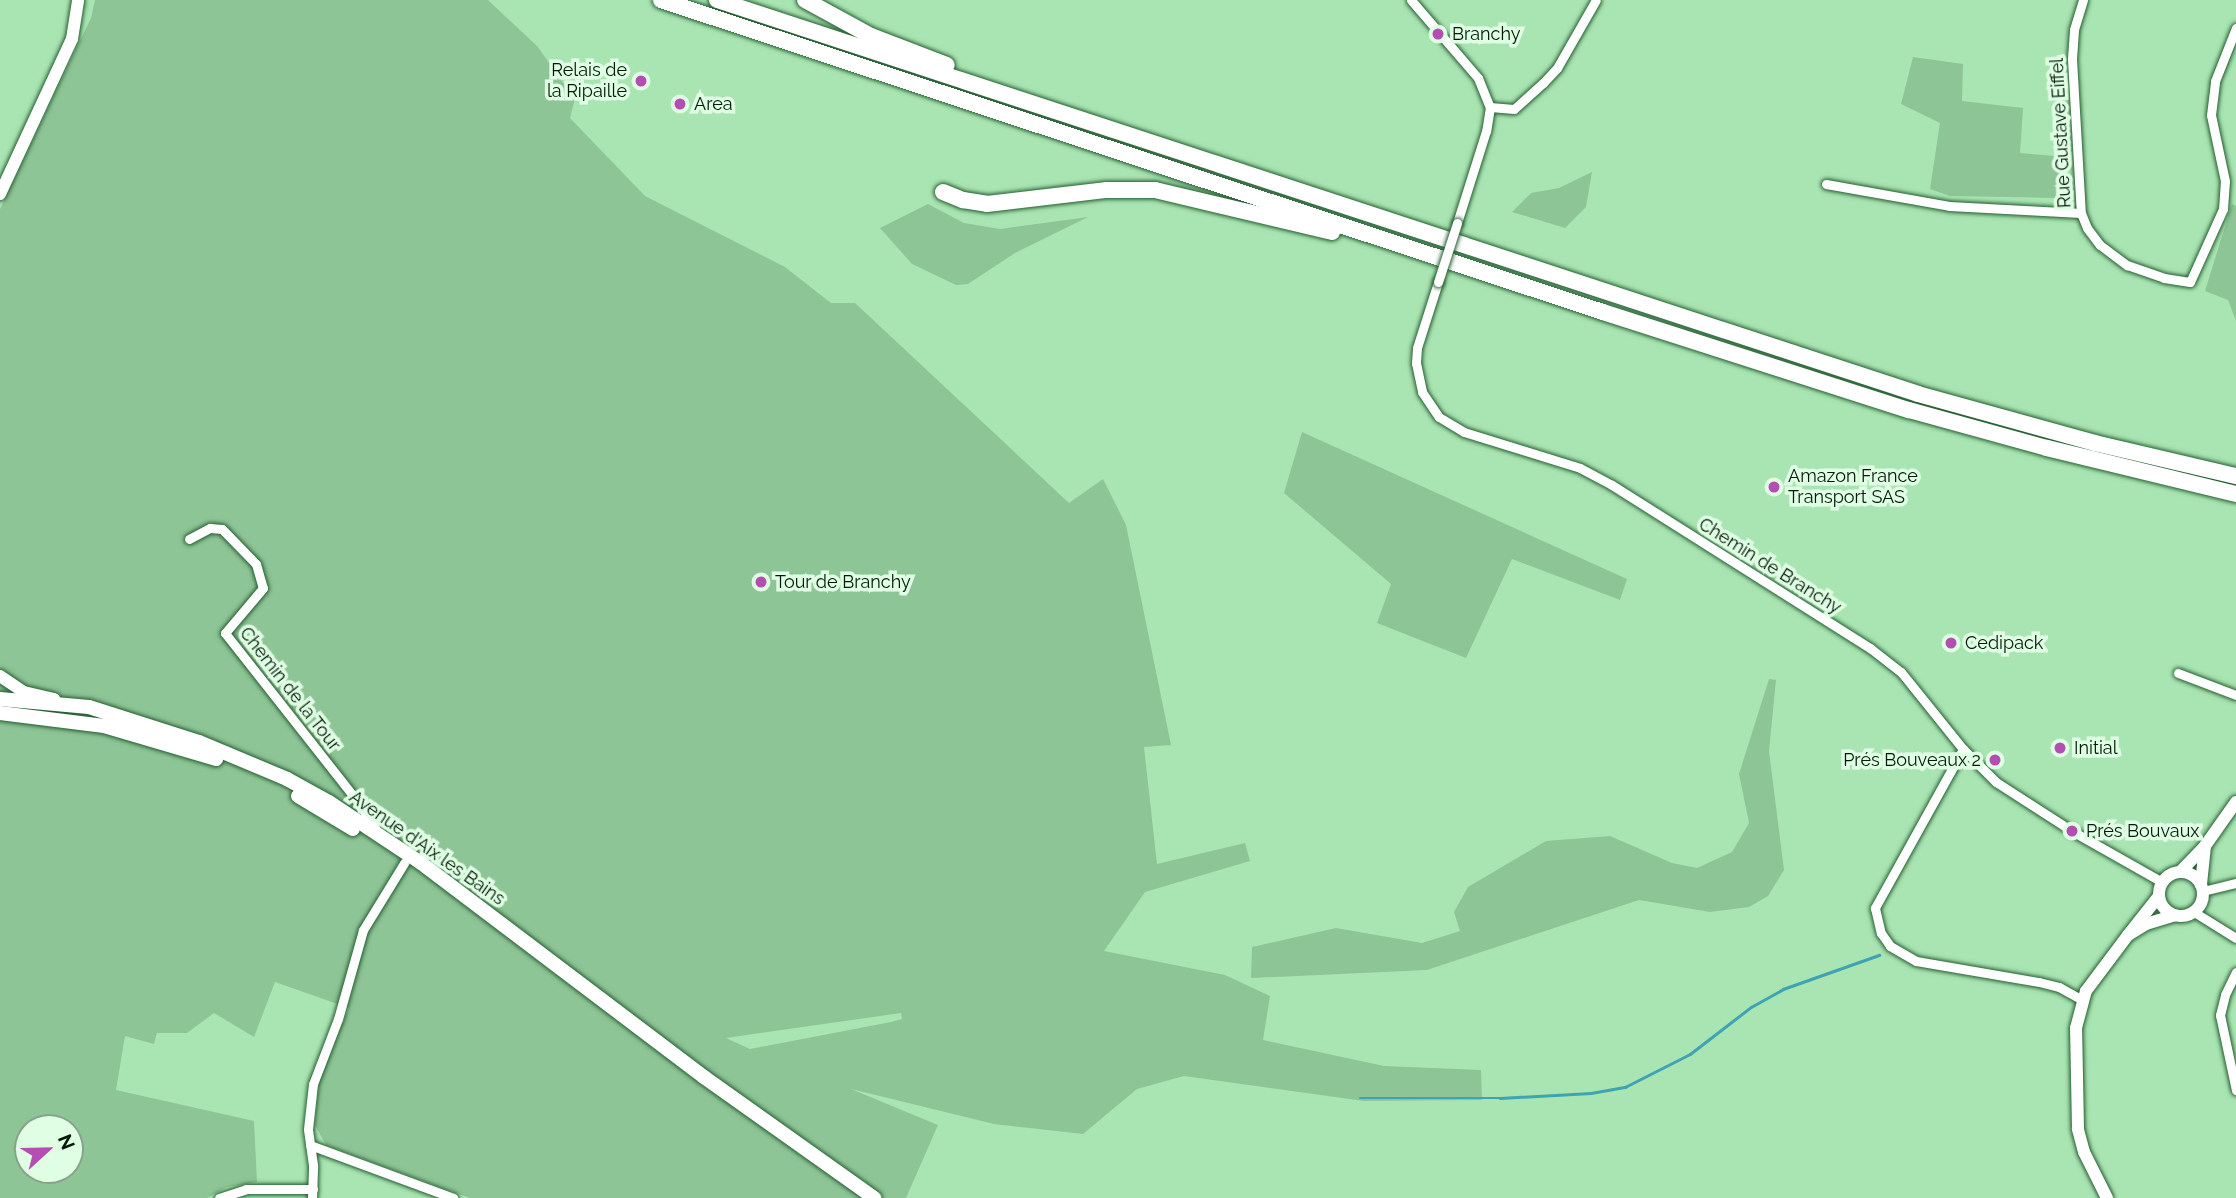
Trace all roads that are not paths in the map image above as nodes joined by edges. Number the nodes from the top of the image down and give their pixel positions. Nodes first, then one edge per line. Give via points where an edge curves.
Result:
1 (78, 0) edge
2 (661, 0) edge
3 (717, 0) edge
4 (805, 0) edge
5 (1411, 0) edge
6 (1596, 0) edge
7 (2083, 0) edge
8 (2236, 28) edge
9 (1490, 107) junction
10 (1168, 149) junction
11 (1826, 184) dead end
12 (943, 192) dead end
13 (0, 194) edge
14 (2081, 213) junction
15 (1460, 265) junction
16 (2236, 476) edge
17 (2236, 494) edge
18 (189, 539) dead end
19 (2178, 673) dead end
20 (0, 676) edge
21 (2236, 695) edge
22 (0, 699) edge
23 (89, 707) junction
24 (0, 711) edge
25 (1963, 749) junction
26 (2236, 802) edge
27 (377, 833) junction
28 (2205, 846) junction
29 (404, 863) junction
30 (2180, 872) junction
31 (2162, 882) junction
32 (2236, 883) edge
33 (2202, 888) junction
34 (2159, 896) junction
35 (2194, 912) junction
36 (2175, 915) junction
37 (2128, 935) junction
38 (2236, 938) edge
39 (2236, 972) edge
40 (579, 984) junction
41 (2082, 1000) junction
42 (2236, 1090) edge
43 (310, 1145) junction
44 (313, 1194) edge
45 (219, 1198) edge
46 (453, 1198) edge
47 (874, 1198) edge
48 (2107, 1198) edge

1 - 13 street via 64,58
2 - 15 highway
3 - 10 highway
4 - 10 highway via 871,36
5 - 9 street via 1478,78
6 - 9 street via 1557,68 1543,83 1514,109
7 - 14 street, Rue Gustave Eiffel via 2072,60
8 - 14 street, Rue Gustave Eiffel via 2215,81 2211,116 2225,181 2223,209 2190,282 2127,265 2095,240
9 - 25 street, Chemin de Branchy, bridge via 1417,348 1422,393 1439,417 1464,432 1580,468 1612,485 1870,648 1900,672
10 - 16 highway via 1918,394
11 - 14 street via 1949,206
12 - 15 highway via 987,204 1107,190 1155,190
15 - 17 highway via 1909,410
18 - 27 street, Chemin de la Tour via 210,528 222,529 256,564 264,588 225,633 355,798
19 - 21 street
20 - 23 street via 24,692
22 - 23 main road, Avenue d'Aix les Bains
23 - 27 main road, Avenue d'Aix les Bains via 199,742 287,779
24 - 29 main road, Avenue d'Aix les Bains via 72,717 202,753 291,792
25 - 31 street, Chemin de Branchy via 2020,799
25 - 41 street via 1875,908 1881,933 1898,954 1916,961 2039,982
26 - 28 street
27 - 40 main road, Avenue d'Aix les Bains
28 - 30 street
28 - 33 street
29 - 40 main road, Avenue d'Aix les Bains
29 - 43 street via 359,942 338,1019 313,1084
30 - 31 street
30 - 33 street via 2194,876
31 - 34 street
32 - 33 street
33 - 35 street via 2201,903
34 - 36 street via 2164,908
34 - 37 street
35 - 36 street
35 - 38 street
36 - 37 street
37 - 41 street
39 - 42 street via 2220,1015
40 - 47 main road, Avenue d'Aix les Bains
41 - 48 street via 2075,1055 2078,1129
43 - 44 street
43 - 46 street
44 - 45 street via 246,1189

